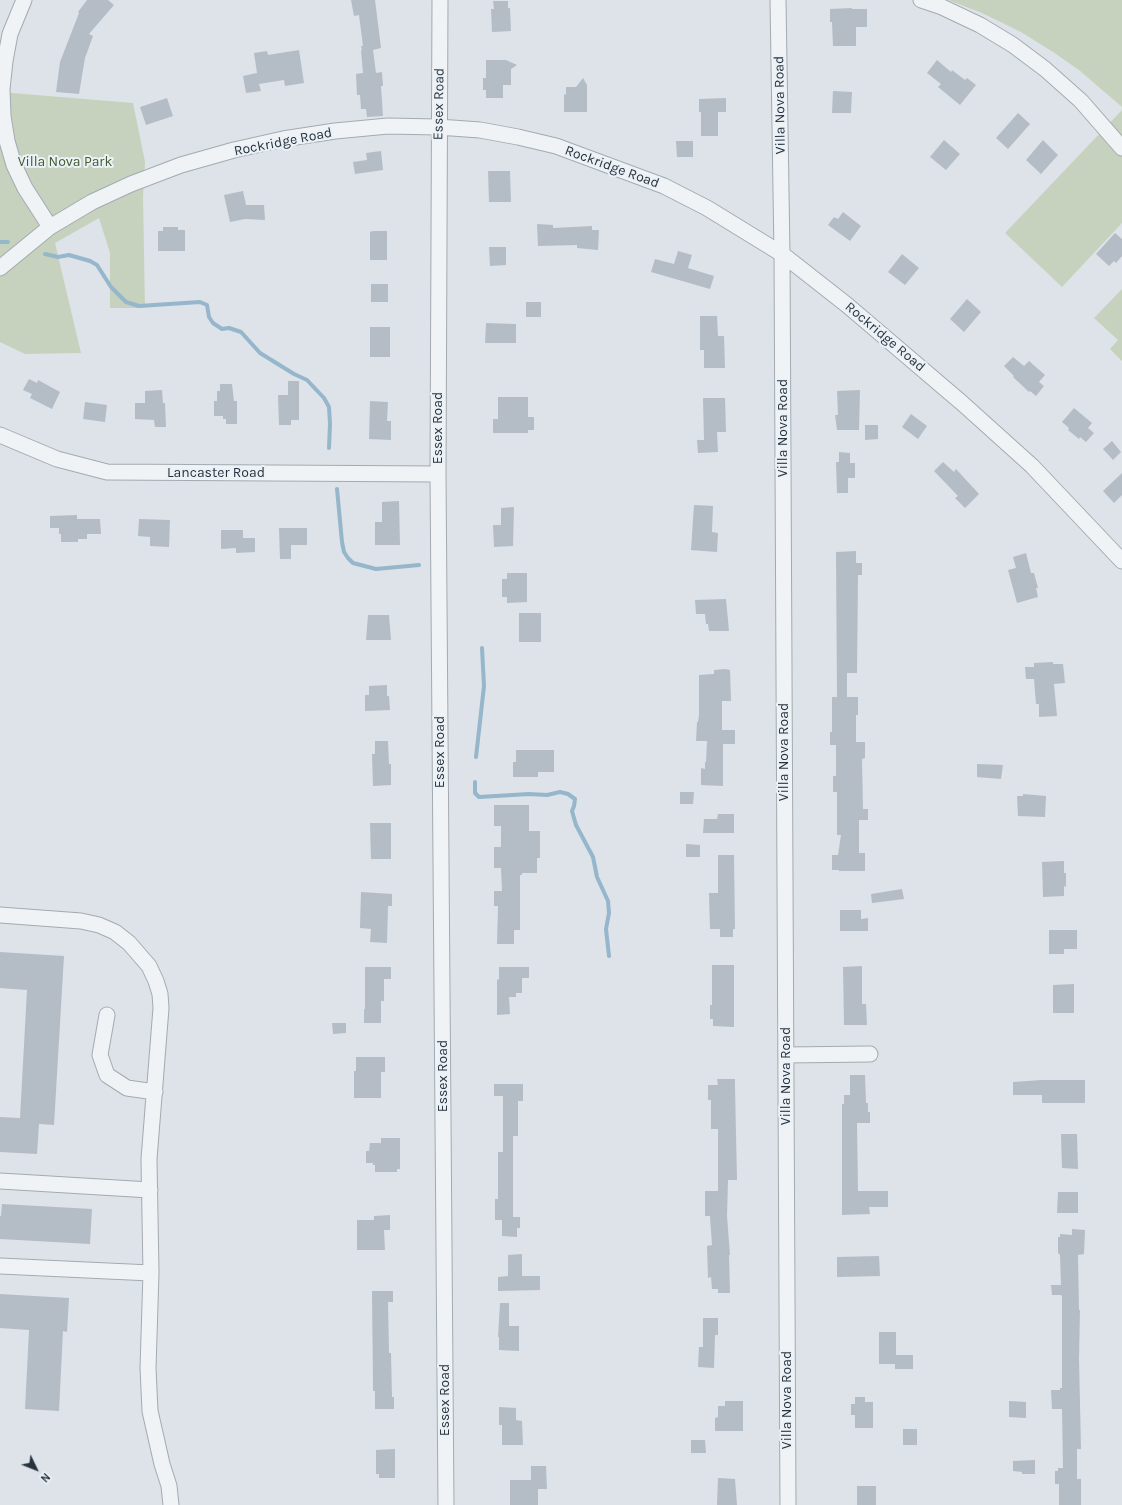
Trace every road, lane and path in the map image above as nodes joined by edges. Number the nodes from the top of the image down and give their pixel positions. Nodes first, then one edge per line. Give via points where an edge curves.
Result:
1 (24, 0) edge
2 (440, 0) edge
3 (778, 0) edge
4 (921, 0) edge
5 (438, 127) junction
6 (1122, 148) edge
7 (50, 227) junction
8 (782, 254) junction
9 (0, 268) edge
10 (0, 435) edge
11 (438, 474) junction
12 (1122, 561) edge
13 (0, 915) edge
14 (107, 1015) dead end
15 (870, 1054) dead end
16 (786, 1055) junction
17 (155, 1092) junction
18 (0, 1181) edge
19 (150, 1190) junction
20 (0, 1266) edge
21 (151, 1273) junction
22 (171, 1505) edge
23 (446, 1505) edge
24 (788, 1505) edge

1 - 7 street via 10,34 5,61 2,88 3,116 6,141 14,165 25,188
2 - 5 street, Essex Road
3 - 8 street, Villa Nova Road
4 - 6 street via 980,25 1013,45 1081,101
5 - 7 street, Rockridge Road via 388,126 335,131 234,150 131,184 92,202
5 - 8 street, Rockridge Road via 518,136 606,164 664,186 707,208
5 - 11 street, Essex Road
7 - 9 street, Rockridge Road
8 - 12 street, Rockridge Road via 847,305 968,408 1032,466
8 - 16 street, Villa Nova Road
10 - 11 street, Lancaster Road via 57,459 106,472
11 - 23 street, Essex Road
13 - 17 street via 81,921 99,925 115,932 139,954 149,966 160,994
14 - 17 street via 100,1056 107,1075 127,1088
15 - 16 street
16 - 24 street, Villa Nova Road
17 - 19 street via 149,1159
18 - 19 street
19 - 21 street
20 - 21 street
21 - 22 street via 148,1368 150,1411 169,1486

